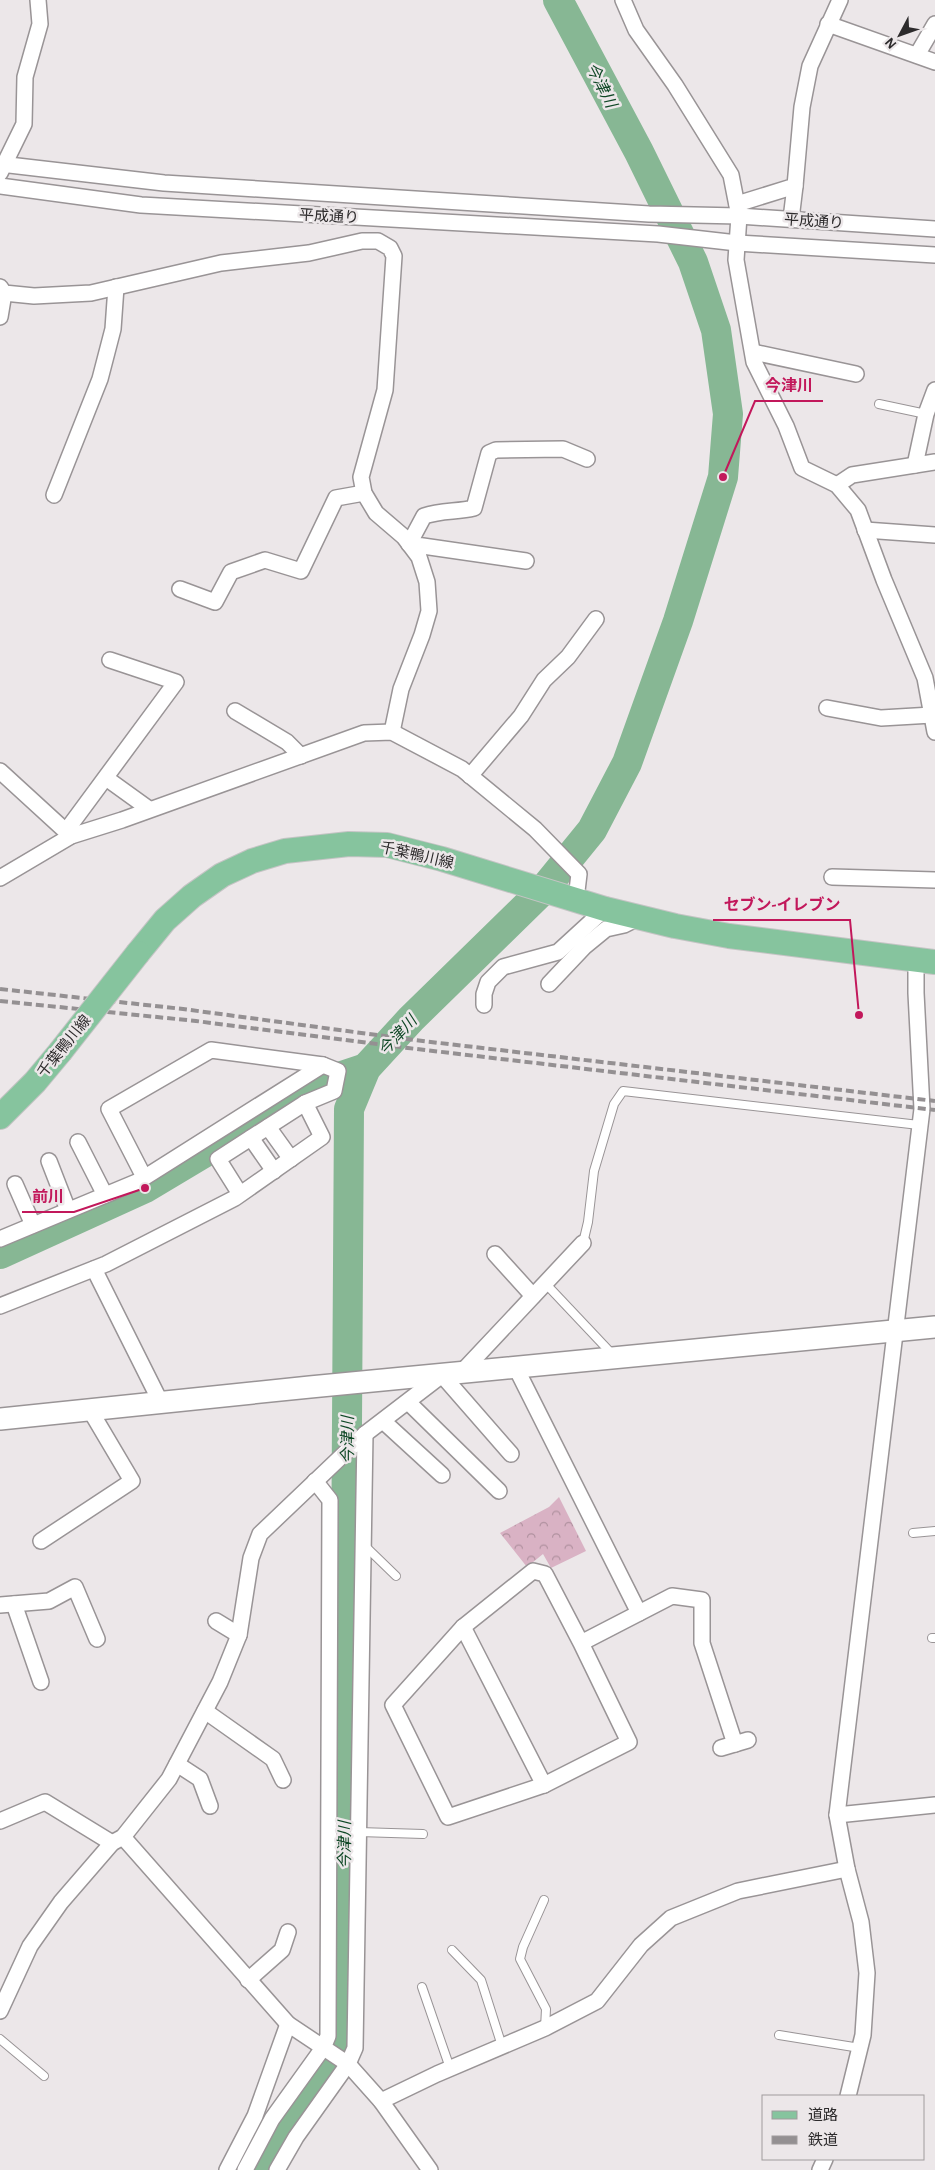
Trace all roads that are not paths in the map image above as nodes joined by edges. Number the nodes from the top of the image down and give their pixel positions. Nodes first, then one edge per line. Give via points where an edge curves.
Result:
1 (38, 0) edge
2 (623, 0) edge
3 (840, 0) edge
4 (828, 24) junction
5 (935, 24) edge
6 (917, 55) junction
7 (935, 62) edge
8 (1, 167) edge
9 (0, 186) edge
10 (795, 186) junction
11 (385, 197) junction
12 (738, 210) junction
13 (383, 220) junction
14 (791, 220) junction
15 (935, 229) edge
16 (737, 242) junction
17 (382, 244) junction
18 (935, 255) edge
19 (116, 287) junction
20 (2, 290) edge
21 (0, 317) edge
22 (753, 352) junction
23 (856, 374) dead end
24 (935, 390) edge
25 (879, 404) dead end
26 (926, 414) junction
27 (586, 459) dead end
28 (935, 462) edge
29 (915, 465) junction
30 (837, 485) junction
31 (364, 492) junction
32 (54, 495) dead end
33 (865, 530) junction
34 (935, 535) edge
35 (409, 544) junction
36 (526, 561) dead end
37 (180, 588) dead end
38 (596, 619) dead end
39 (110, 660) dead end
40 (827, 708) dead end
41 (235, 711) dead end
42 (932, 715) junction
43 (392, 732) junction
44 (935, 732) edge
45 (301, 756) junction
46 (0, 771) edge
47 (470, 776) junction
48 (106, 778) junction
49 (149, 809) junction
50 (69, 833) junction
51 (832, 877) dead end
52 (0, 878) edge
53 (935, 880) edge
54 (576, 899) junction
55 (604, 909) junction
56 (638, 918) junction
57 (926, 961) edge
58 (549, 984) dead end
59 (484, 1005) dead end
60 (323, 1065) junction
61 (305, 1103) junction
62 (0, 1117) edge
63 (920, 1125) junction
64 (268, 1127) junction
65 (251, 1138) junction
66 (78, 1142) dead end
67 (291, 1159) junction
68 (49, 1161) dead end
69 (274, 1171) junction
70 (144, 1177) junction
71 (15, 1184) dead end
72 (240, 1194) junction
73 (104, 1195) junction
74 (68, 1210) junction
75 (33, 1225) junction
76 (0, 1240) edge
77 (583, 1243) joint
78 (495, 1254) dead end
79 (94, 1268) junction
80 (545, 1283) junction
81 (533, 1296) junction
82 (0, 1306) edge
83 (935, 1327) edge
84 (896, 1331) junction
85 (616, 1358) junction
86 (516, 1368) junction
87 (452, 1374) junction
88 (408, 1402) junction
89 (161, 1403) junction
90 (90, 1410) junction
91 (0, 1419) edge
92 (383, 1421) junction
93 (364, 1434) junction
94 (511, 1454) dead end
95 (442, 1475) dead end
96 (315, 1481) junction
97 (499, 1491) dead end
98 (935, 1531) edge
99 (913, 1533) dead end
100 (41, 1541) dead end
101 (364, 1545) junction
102 (396, 1576) dead end
103 (7, 1605) edge
104 (639, 1613) junction
105 (216, 1621) dead end
106 (463, 1627) junction
107 (239, 1635) junction
108 (97, 1639) dead end
109 (581, 1643) junction
110 (41, 1682) dead end
111 (205, 1711) junction
112 (734, 1744) dead end
113 (176, 1764) junction
114 (283, 1780) dead end
115 (544, 1785) junction
116 (935, 1805) edge
117 (210, 1806) dead end
118 (837, 1815) junction
119 (0, 1821) edge
120 (359, 1832) junction
121 (423, 1834) dead end
122 (117, 1840) junction
123 (847, 1870) junction
124 (544, 1900) dead end
125 (288, 1932) dead end
126 (452, 1950) dead end
127 (248, 1980) junction
128 (422, 1987) dead end
129 (0, 2011) edge
130 (288, 2024) junction
131 (544, 2028) junction
132 (779, 2036) dead end
133 (0, 2039) edge
134 (502, 2046) junction
135 (323, 2048) junction
136 (860, 2048) junction
137 (348, 2064) junction
138 (450, 2068) junction
139 (44, 2076) dead end
140 (848, 2095) edge
141 (380, 2101) junction
142 (227, 2170) edge
143 (245, 2170) edge
144 (276, 2170) edge
145 (430, 2170) edge

1 - 8 street via 40,24 25,77 24,124
2 - 12 street via 636,30 676,85 731,175
3 - 4 street
4 - 6 street
4 - 10 street via 810,66 802,107
5 - 6 street
6 - 7 street
8 - 11 street, 平成通り via 164,184
9 - 13 street, 平成通り via 141,205
10 - 12 street
10 - 14 street
11 - 12 street, 平成通り via 649,214 693,215
11 - 13 street
12 - 14 street, 平成通り
12 - 16 street
13 - 16 street, 平成通り via 658,234
13 - 17 street
14 - 15 street, 平成通り
16 - 18 street, 平成通り
16 - 22 street via 736,260
17 - 19 street via 362,241 309,253 221,263
17 - 31 street via 390,248 394,256 386,390 361,477
19 - 20 street via 90,293 34,296
19 - 32 street via 113,329 100,380
20 - 21 street
22 - 23 street
22 - 30 street via 754,362 786,426 802,468
24 - 26 street
25 - 26 lane
26 - 29 street
27 - 35 street via 563,449 496,450 490,453 474,508 424,516
28 - 29 street
29 - 30 street via 852,475
30 - 33 street via 858,510
31 - 35 street via 376,513
31 - 37 street via 336,498 301,571 265,560 231,572 214,602
33 - 34 street
33 - 42 street via 925,678
35 - 36 street
35 - 43 street via 419,557 429,611 401,688
38 - 47 street
39 - 48 street via 176,682
40 - 42 street via 881,718
41 - 45 street via 287,742
42 - 44 street
43 - 45 street via 364,733
43 - 47 street
45 - 49 street
46 - 50 street
47 - 54 street via 535,829 579,874
48 - 49 street
48 - 50 street
49 - 50 street via 122,820
50 - 52 street
51 - 53 street
54 - 55 main road, 千葉鴨川線
54 - 62 main road, 千葉鴨川線, bridge via 387,845 349,844 285,850 252,861 222,875 165,920 35,1082
55 - 56 main road, 千葉鴨川線
55 - 59 street via 558,952 503,967 488,982
56 - 57 main road, 千葉鴨川線 via 729,936
56 - 58 street via 606,929
57 - 63 street via 916,993 922,1099
60 - 61 street via 338,1071 334,1091
60 - 70 street
60 - 70 street via 211,1050 109,1109
61 - 64 street
61 - 67 street via 322,1137
63 - 77 lane via 623,1091 614,1104 594,1171
63 - 84 street
64 - 65 street
64 - 67 street
65 - 69 street
65 - 72 street via 218,1159
66 - 73 street
67 - 69 street
68 - 74 street
69 - 72 street
70 - 73 street
71 - 75 street
72 - 79 street
73 - 74 street
74 - 75 street
75 - 76 street
77 - 80 street
78 - 81 street
79 - 82 street
79 - 89 street
80 - 81 street
80 - 85 lane
81 - 87 street
83 - 84 street
84 - 85 street
84 - 118 street
85 - 86 street
86 - 87 street
86 - 104 street
87 - 88 street
87 - 89 street
87 - 94 street
88 - 92 street
88 - 97 street
89 - 90 street
90 - 91 street
90 - 100 street via 132,1481
92 - 93 street
92 - 95 street
93 - 96 street
93 - 101 street
96 - 107 street via 260,1534 251,1558
96 - 135 street via 330,1500 328,2036
98 - 99 lane
101 - 102 lane
101 - 120 street
103 - 108 street via 49,1601 75,1587
103 - 110 street
104 - 109 street
104 - 112 street via 672,1596 702,1600 702,1643
105 - 107 street
106 - 109 street via 534,1571 545,1574
106 - 115 street
106 - 115 street via 393,1706 448,1818
107 - 111 street
109 - 115 street via 629,1742
111 - 113 street
111 - 114 street via 273,1759
113 - 117 street via 200,1779
113 - 122 street via 169,1779
116 - 118 street
118 - 123 street
119 - 122 street via 45,1802
120 - 121 lane
120 - 137 street via 355,2048
122 - 127 street
122 - 129 street via 61,1902 30,1946
123 - 131 street via 738,1891 670,1918 641,1945 597,2001
123 - 136 street via 861,1922 867,1973
124 - 131 lane via 520,1959 546,2009
125 - 127 street via 282,1950
126 - 134 lane via 481,1980
127 - 130 street
128 - 138 lane
130 - 135 street
130 - 142 street via 255,2116
131 - 134 street
132 - 136 lane
133 - 139 lane
134 - 138 street
135 - 137 street
135 - 143 street via 272,2119
136 - 140 street
137 - 141 street
137 - 144 street
138 - 141 street
141 - 145 street

